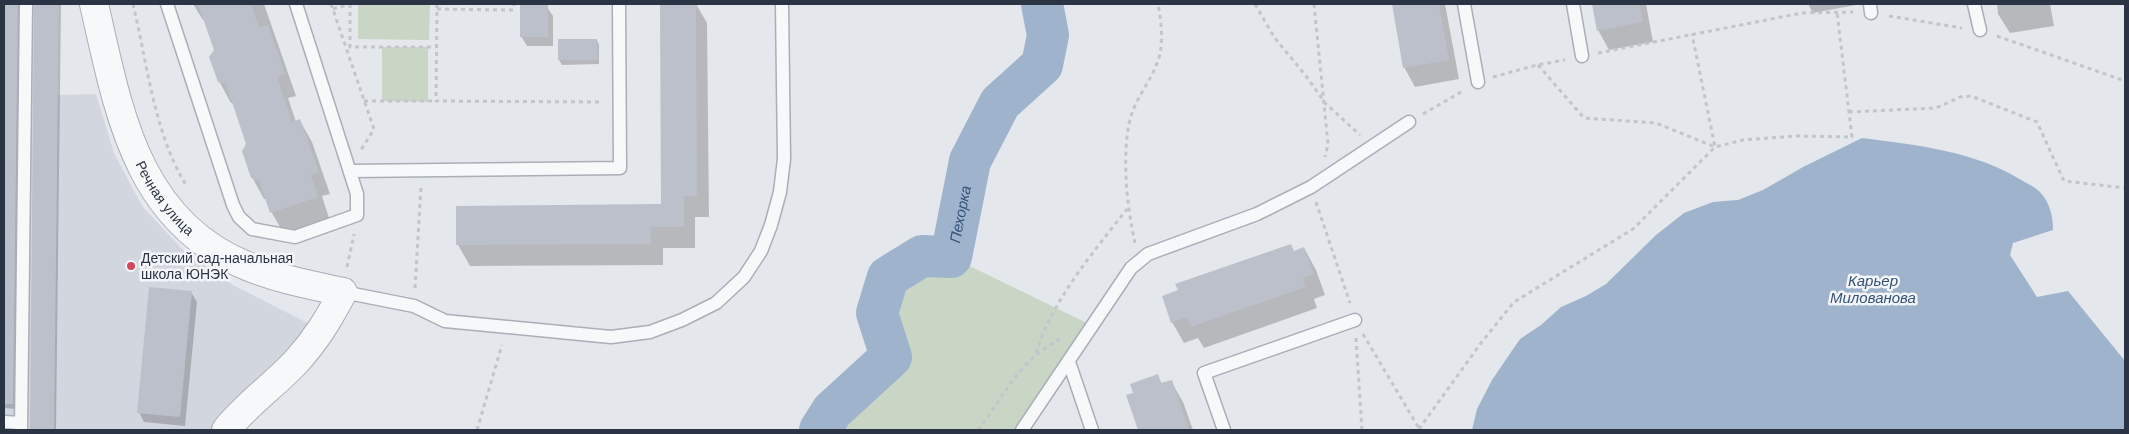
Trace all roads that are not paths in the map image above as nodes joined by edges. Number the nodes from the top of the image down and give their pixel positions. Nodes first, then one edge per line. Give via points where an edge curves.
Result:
1 (26, 4) edge
2 (94, 4) edge
3 (167, 4) edge
4 (296, 4) edge
5 (619, 4) edge
6 (782, 4) edge
7 (1464, 4) edge
8 (1573, 4) edge
9 (1974, 4) edge
10 (1980, 30) road end
11 (1582, 56) road end
12 (1478, 82) road end
13 (1409, 122) road end
14 (350, 171) junction
15 (342, 292) junction
16 (1355, 320) road end
17 (1069, 362) junction
18 (4, 422) edge
19 (21, 426) edge
20 (226, 430) edge
21 (1022, 430) edge
22 (1092, 430) edge
23 (1224, 430) edge

1 - 19 lane
2 - 15 street, Речная улица via 127,134 151,185 166,206 201,239 246,266 288,280
3 - 14 lane via 233,205 239,217 252,229 295,237 357,215 357,194
4 - 14 lane
5 - 14 lane via 620,168
6 - 15 lane via 784,159 780,192 761,251 744,277 716,303 650,332 611,337 445,321 414,306
7 - 12 lane
8 - 11 lane
9 - 10 lane
13 - 17 lane via 1312,187 1257,214 1148,254 1131,268
15 - 20 street via 324,328 294,363
16 - 23 lane via 1204,373
17 - 21 lane
17 - 22 lane
18 - 19 lane

